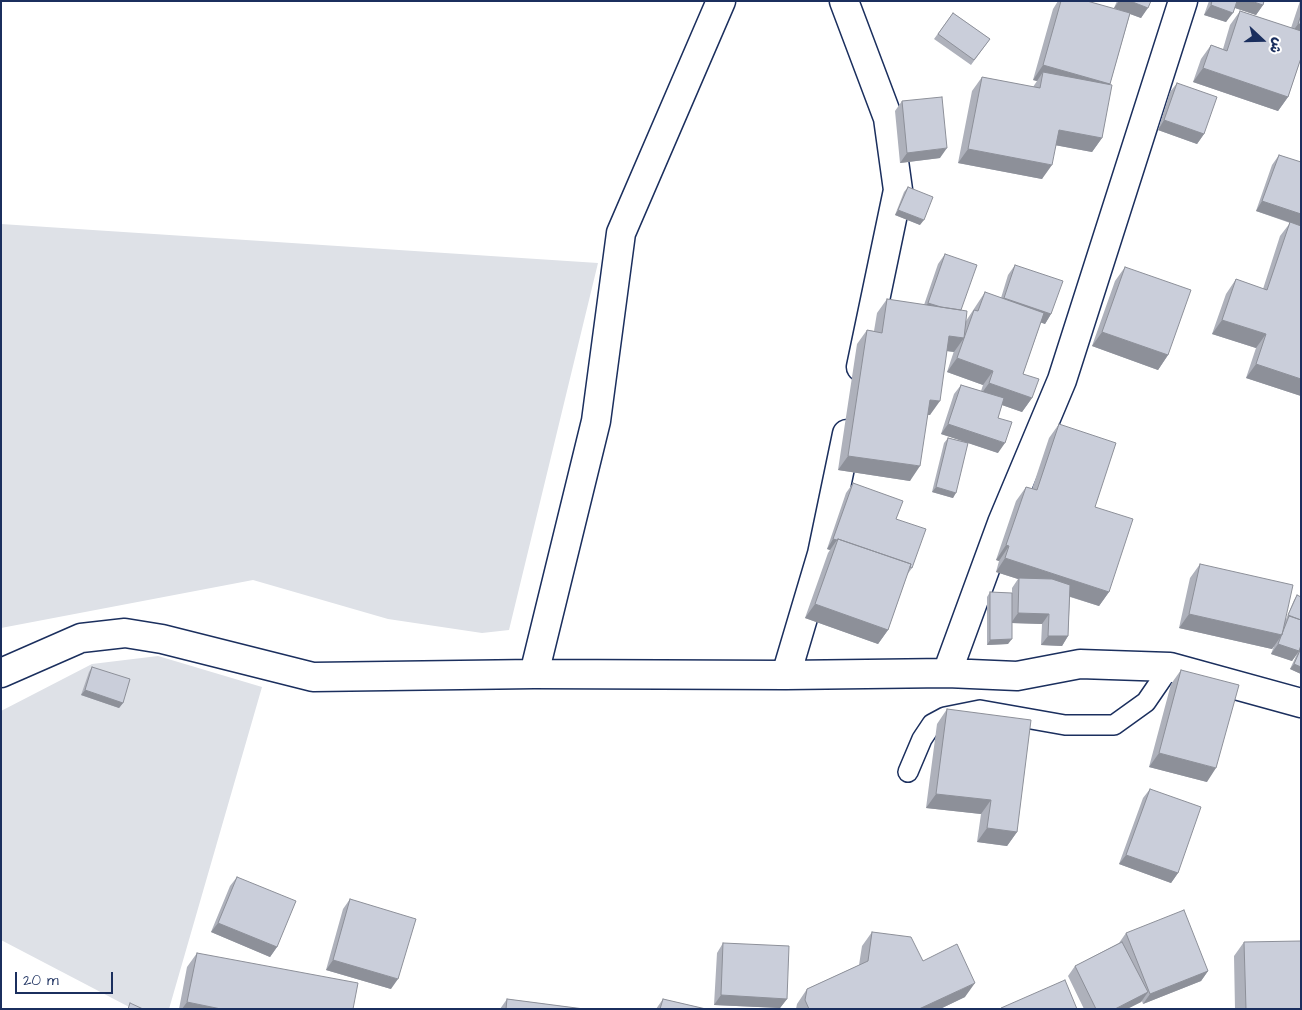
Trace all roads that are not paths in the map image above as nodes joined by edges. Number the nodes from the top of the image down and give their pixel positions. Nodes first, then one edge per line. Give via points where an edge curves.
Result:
1 (721, 1) edge
2 (844, 1) edge
3 (1183, 1) edge
4 (1170, 667) junction
5 (1, 673) edge
6 (948, 673) junction
7 (534, 674) junction
8 (786, 675) junction
9 (1301, 703) edge
10 (908, 772) dead end

1 - 7 street via 621,233 596,422
2 - 8 street via 888,118 898,190 822,554
3 - 6 street via 1062,380 1002,523
4 - 6 street via 1080,664 1017,676
4 - 9 street
4 - 10 lane via 1146,702 1114,725 1065,725 980,710 944,717 932,724
5 - 7 street via 82,638 125,633 162,639 313,677
6 - 8 street
7 - 8 street

